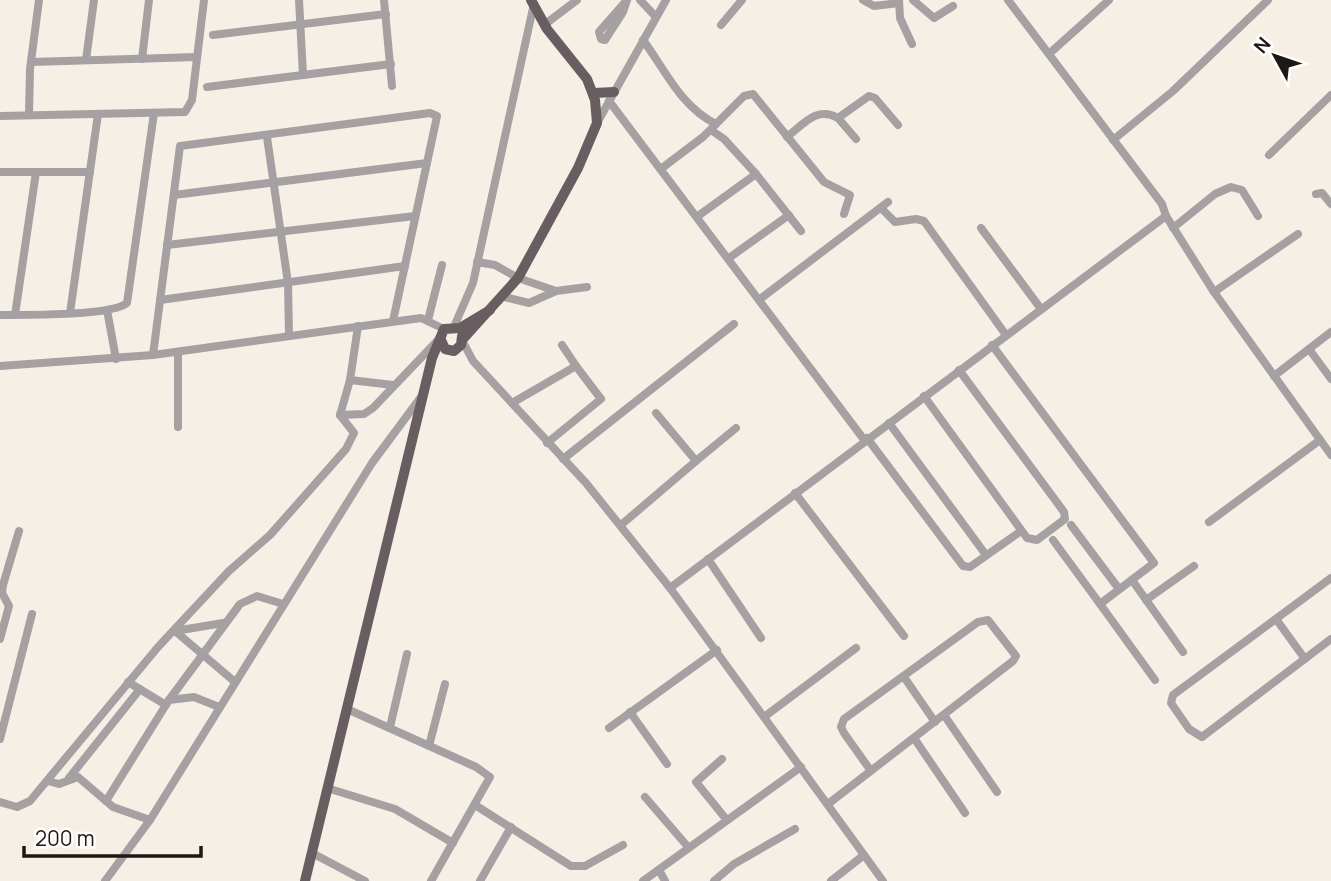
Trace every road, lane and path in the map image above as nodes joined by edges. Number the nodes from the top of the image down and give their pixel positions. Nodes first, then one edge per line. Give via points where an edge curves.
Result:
1 (39, 0) edge
2 (94, 0) edge
3 (149, 0) edge
4 (204, 0) edge
5 (299, 0) edge
6 (384, 0) edge
7 (577, 0) edge
8 (627, 0) edge
9 (640, 0) edge
10 (666, 0) edge
11 (742, 0) edge
12 (863, 0) edge
13 (913, 0) edge
14 (1008, 0) edge
15 (1109, 0) edge
16 (1268, 0) edge
17 (899, 1) edge
18 (532, 4) edge
19 (953, 6) dead end
20 (386, 13) junction
21 (656, 18) junction
22 (302, 25) junction
23 (544, 25) junction
24 (721, 25) dead end
25 (213, 35) dead end
26 (643, 40) junction
27 (912, 44) dead end
28 (1050, 53) junction
29 (197, 57) junction
30 (142, 59) junction
31 (86, 60) junction
32 (31, 62) junction
33 (391, 64) junction
34 (303, 75) junction
35 (393, 86) dead end
36 (207, 87) dead end
37 (594, 93) junction
38 (1331, 95) edge
39 (611, 96) junction
40 (154, 113) junction
41 (98, 114) junction
42 (29, 115) junction
43 (0, 116) edge
44 (838, 118) junction
45 (597, 122) junction
46 (898, 125) dead end
47 (713, 127) junction
48 (267, 136) junction
49 (787, 137) junction
50 (856, 139) dead end
51 (1113, 141) junction
52 (1269, 155) dead end
53 (426, 163) junction
54 (662, 167) junction
55 (36, 172) junction
56 (90, 172) junction
57 (0, 173) edge
58 (756, 174) junction
59 (274, 182) junction
60 (1317, 194) dead end
61 (174, 195) junction
62 (1331, 204) edge
63 (844, 214) dead end
64 (789, 215) junction
65 (415, 216) junction
66 (698, 216) junction
67 (1166, 216) junction
68 (1258, 216) dead end
69 (981, 228) dead end
70 (1173, 228) junction
71 (801, 231) dead end
72 (282, 233) junction
73 (1298, 234) dead end
74 (167, 245) junction
75 (729, 258) junction
76 (477, 262) junction
77 (442, 265) dead end
78 (405, 266) junction
79 (518, 278) junction
80 (288, 283) junction
81 (587, 287) dead end
82 (556, 290) junction
83 (1214, 292) junction
84 (504, 297) junction
85 (760, 299) junction
86 (160, 300) junction
87 (1041, 309) junction
88 (107, 310) junction
89 (490, 310) junction
90 (70, 313) junction
91 (0, 315) edge
92 (15, 315) junction
93 (428, 320) junction
94 (393, 321) junction
95 (734, 324) dead end
96 (358, 326) junction
97 (1331, 332) edge
98 (447, 333) junction
99 (1006, 335) junction
100 (289, 336) junction
101 (463, 341) junction
102 (562, 345) dead end
103 (992, 345) junction
104 (1309, 349) junction
105 (452, 351) junction
106 (178, 352) junction
107 (153, 355) junction
108 (116, 359) junction
109 (474, 361) junction
110 (0, 366) edge
111 (576, 366) junction
112 (959, 370) junction
113 (429, 371) junction
114 (1274, 376) junction
115 (1331, 379) edge
116 (351, 380) junction
117 (393, 385) junction
118 (924, 396) junction
119 (422, 397) junction
120 (512, 403) junction
121 (656, 413) dead end
122 (340, 415) junction
123 (889, 423) junction
124 (178, 426) dead end
125 (736, 428) dead end
126 (866, 440) junction
127 (1320, 440) junction
128 (547, 443) junction
129 (1331, 455) edge
130 (563, 459) junction
131 (695, 461) junction
132 (795, 493) junction
133 (1209, 522) dead end
134 (1072, 525) dead end
135 (621, 526) junction
136 (19, 531) dead end
137 (1021, 531) junction
138 (1053, 540) dead end
139 (986, 555) junction
140 (708, 559) junction
141 (1194, 566) dead end
142 (1331, 578) edge
143 (1132, 580) junction
144 (670, 588) junction
145 (1119, 589) junction
146 (1146, 600) junction
147 (283, 604) junction
148 (1100, 604) junction
149 (32, 614) dead end
150 (1276, 619) junction
151 (223, 623) junction
152 (175, 631) junction
153 (904, 636) dead end
154 (761, 638) dead end
155 (0, 639) edge
156 (1331, 639) edge
157 (856, 648) dead end
158 (716, 650) junction
159 (1183, 652) dead end
160 (202, 653) junction
161 (407, 654) dead end
162 (1305, 659) junction
163 (904, 677) junction
164 (1155, 680) dead end
165 (128, 682) junction
166 (235, 682) junction
167 (445, 684) dead end
168 (140, 689) junction
169 (167, 702) junction
170 (219, 708) junction
171 (347, 709) junction
172 (630, 712) junction
173 (944, 715) junction
174 (764, 717) junction
175 (935, 722) junction
176 (390, 727) junction
177 (609, 728) dead end
178 (914, 738) junction
179 (0, 739) edge
180 (429, 746) junction
181 (722, 759) dead end
182 (667, 764) dead end
183 (801, 767) junction
184 (871, 771) junction
185 (69, 778) junction
186 (48, 781) junction
187 (327, 788) junction
188 (997, 792) dead end
189 (645, 797) dead end
190 (106, 801) junction
191 (0, 802) edge
192 (828, 804) junction
193 (475, 805) junction
194 (965, 813) dead end
195 (726, 819) junction
196 (150, 820) junction
197 (511, 827) junction
198 (795, 830) dead end
199 (453, 843) junction
200 (623, 845) dead end
201 (688, 847) junction
202 (312, 853) junction
203 (864, 855) junction
204 (659, 870) junction
205 (105, 881) edge
206 (305, 881) edge
207 (365, 881) edge
208 (431, 881) edge
209 (480, 881) edge
210 (643, 881) edge
211 (665, 881) edge
212 (714, 881) edge
213 (831, 881) edge
214 (883, 881) edge

1 - 32 street
2 - 31 street
3 - 30 street
4 - 29 street
5 - 22 street
6 - 20 street
7 - 23 street
8 - 8 street via 606,40 601,39 599,32
9 - 21 street
10 - 21 street
11 - 24 street
12 - 17 street via 874,5
13 - 19 street via 934,18
14 - 28 street
15 - 28 street
16 - 51 street
17 - 27 street via 900,18
18 - 23 main road
18 - 76 street
20 - 22 street
20 - 33 street
21 - 26 street
22 - 25 street
22 - 34 street
23 - 37 main road
26 - 39 street
26 - 47 street via 685,104
28 - 51 street
29 - 30 street
29 - 40 street via 187,110
30 - 31 street
31 - 32 street
32 - 42 street
33 - 34 street
33 - 35 street
34 - 36 street
37 - 39 main road
37 - 45 main road
38 - 52 street
39 - 45 street
39 - 54 street
40 - 41 street
40 - 88 street via 128,301
41 - 42 street
41 - 56 street
42 - 43 street
44 - 46 street via 872,96
44 - 49 street via 816,114
44 - 50 street
45 - 79 main road via 578,168
47 - 49 street via 744,96 753,94
47 - 54 street
47 - 58 street
48 - 53 street via 430,113 437,117
48 - 59 street
48 - 61 street via 180,146
49 - 63 street via 824,182 850,195
51 - 67 street via 1162,204
53 - 59 street
53 - 65 street
54 - 66 street
55 - 56 street
55 - 57 street
55 - 92 street
56 - 90 street
58 - 64 street
58 - 66 street
59 - 61 street
59 - 72 street
60 - 62 street via 1322,193
61 - 74 street
64 - 71 street
64 - 75 street
65 - 72 street
65 - 78 street
66 - 75 street
67 - 70 street
67 - 87 street
68 - 70 street via 1242,190 1231,187
69 - 87 street
70 - 83 street
72 - 74 street
72 - 80 street
73 - 83 street
74 - 86 street
75 - 85 street
76 - 79 street via 495,265
76 - 98 street via 469,297
77 - 93 street
78 - 80 street
78 - 94 street
79 - 82 street
79 - 84 main road
80 - 86 street
80 - 100 street
81 - 82 street
82 - 84 street via 528,303
83 - 114 street
84 - 89 main road
85 - 99 street via 884,205 895,222 923,221
85 - 126 street
86 - 107 street
87 - 99 street
88 - 90 street
88 - 108 street
89 - 98 main road
89 - 101 main road
90 - 92 street
91 - 92 street
93 - 94 street
93 - 98 street
94 - 96 street
95 - 130 street
96 - 100 street
96 - 116 street
97 - 104 street
98 - 101 main road
98 - 105 main road via 445,349
98 - 113 main road
98 - 117 street
99 - 103 street
100 - 106 street
101 - 105 main road
101 - 109 street
102 - 111 street
103 - 112 street
103 - 143 street via 1154,563
104 - 114 street
104 - 115 street
105 - 109 street
105 - 113 main road via 437,359
106 - 107 street
106 - 124 street
107 - 108 street
108 - 110 street
109 - 120 street
111 - 120 street
111 - 128 street via 601,399
112 - 118 street
112 - 137 street via 1066,516 1035,541
113 - 119 main road
114 - 127 street
116 - 117 street
116 - 122 street
117 - 122 street via 365,414
118 - 123 street
118 - 137 street
119 - 147 street via 372,463
119 - 171 main road
120 - 128 street
121 - 131 street
122 - 152 street via 354,433 350,444 270,535 229,571
123 - 126 street
123 - 139 street
125 - 131 street
126 - 132 street
126 - 139 street via 960,564 970,567
127 - 129 street
127 - 133 street
128 - 130 street
130 - 135 street
131 - 135 street
132 - 140 street
132 - 153 street
134 - 145 street
135 - 144 street
136 - 155 street via 3,585 9,606
137 - 139 street
138 - 148 street
140 - 144 street
140 - 154 street
141 - 146 street
142 - 150 street
143 - 145 street
143 - 146 street
144 - 158 street
145 - 148 street
146 - 159 street
147 - 151 street via 257,596 247,598
147 - 166 street
148 - 164 street
149 - 179 street
150 - 162 street
150 - 162 street via 1173,695 1171,703 1189,729 1205,736
151 - 152 street
151 - 160 street
152 - 160 street
152 - 165 street
156 - 162 street
157 - 174 street
158 - 172 street
158 - 174 street
160 - 166 street
160 - 169 street
161 - 176 street
163 - 173 street via 978,622 991,623 1016,656
163 - 175 street
163 - 184 street via 842,722 844,733
165 - 168 street
165 - 186 street
166 - 170 street
167 - 180 street
168 - 169 street
168 - 185 street
169 - 170 street via 194,697
169 - 190 street
170 - 196 street
171 - 176 street
171 - 187 main road
172 - 177 street
172 - 182 street
173 - 175 street
173 - 188 street
174 - 183 street
175 - 178 street
176 - 180 street
178 - 184 street
178 - 194 street
180 - 193 street via 487,774 489,781
181 - 195 street via 695,782
183 - 192 street
183 - 195 street
184 - 192 street
185 - 186 street via 59,784
185 - 190 street via 78,777
186 - 191 street via 21,806
187 - 199 street via 395,808
187 - 202 main road
189 - 201 street
190 - 196 street
192 - 203 street
193 - 197 street
193 - 199 street
195 - 201 street
196 - 205 street
197 - 200 street via 571,866 585,866
197 - 209 street
198 - 212 street via 734,864
199 - 208 street
201 - 204 street
202 - 206 main road
202 - 207 street
203 - 213 street
203 - 214 street
204 - 210 street
204 - 211 street

